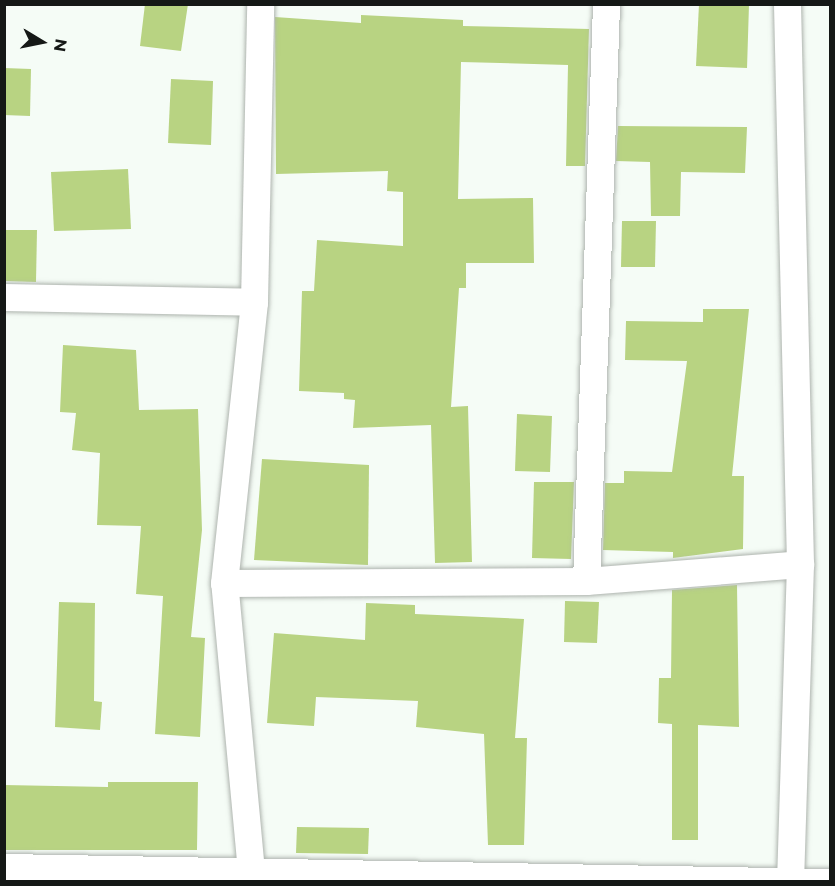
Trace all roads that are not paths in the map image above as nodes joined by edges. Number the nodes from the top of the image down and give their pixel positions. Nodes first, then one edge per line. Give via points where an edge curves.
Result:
1 (260, 4) edge
2 (606, 4) edge
3 (787, 4) edge
4 (4, 297) edge
5 (254, 302) junction
6 (800, 564) junction
7 (586, 581) junction
8 (224, 583) junction
9 (4, 867) edge
10 (252, 877) edge
11 (790, 877) junction
12 (830, 882) edge

1 - 5 street
2 - 7 street
3 - 6 street
4 - 5 street
5 - 8 street
6 - 7 street
6 - 11 street
7 - 8 street
8 - 10 street
9 - 10 street
10 - 11 street
11 - 12 street

